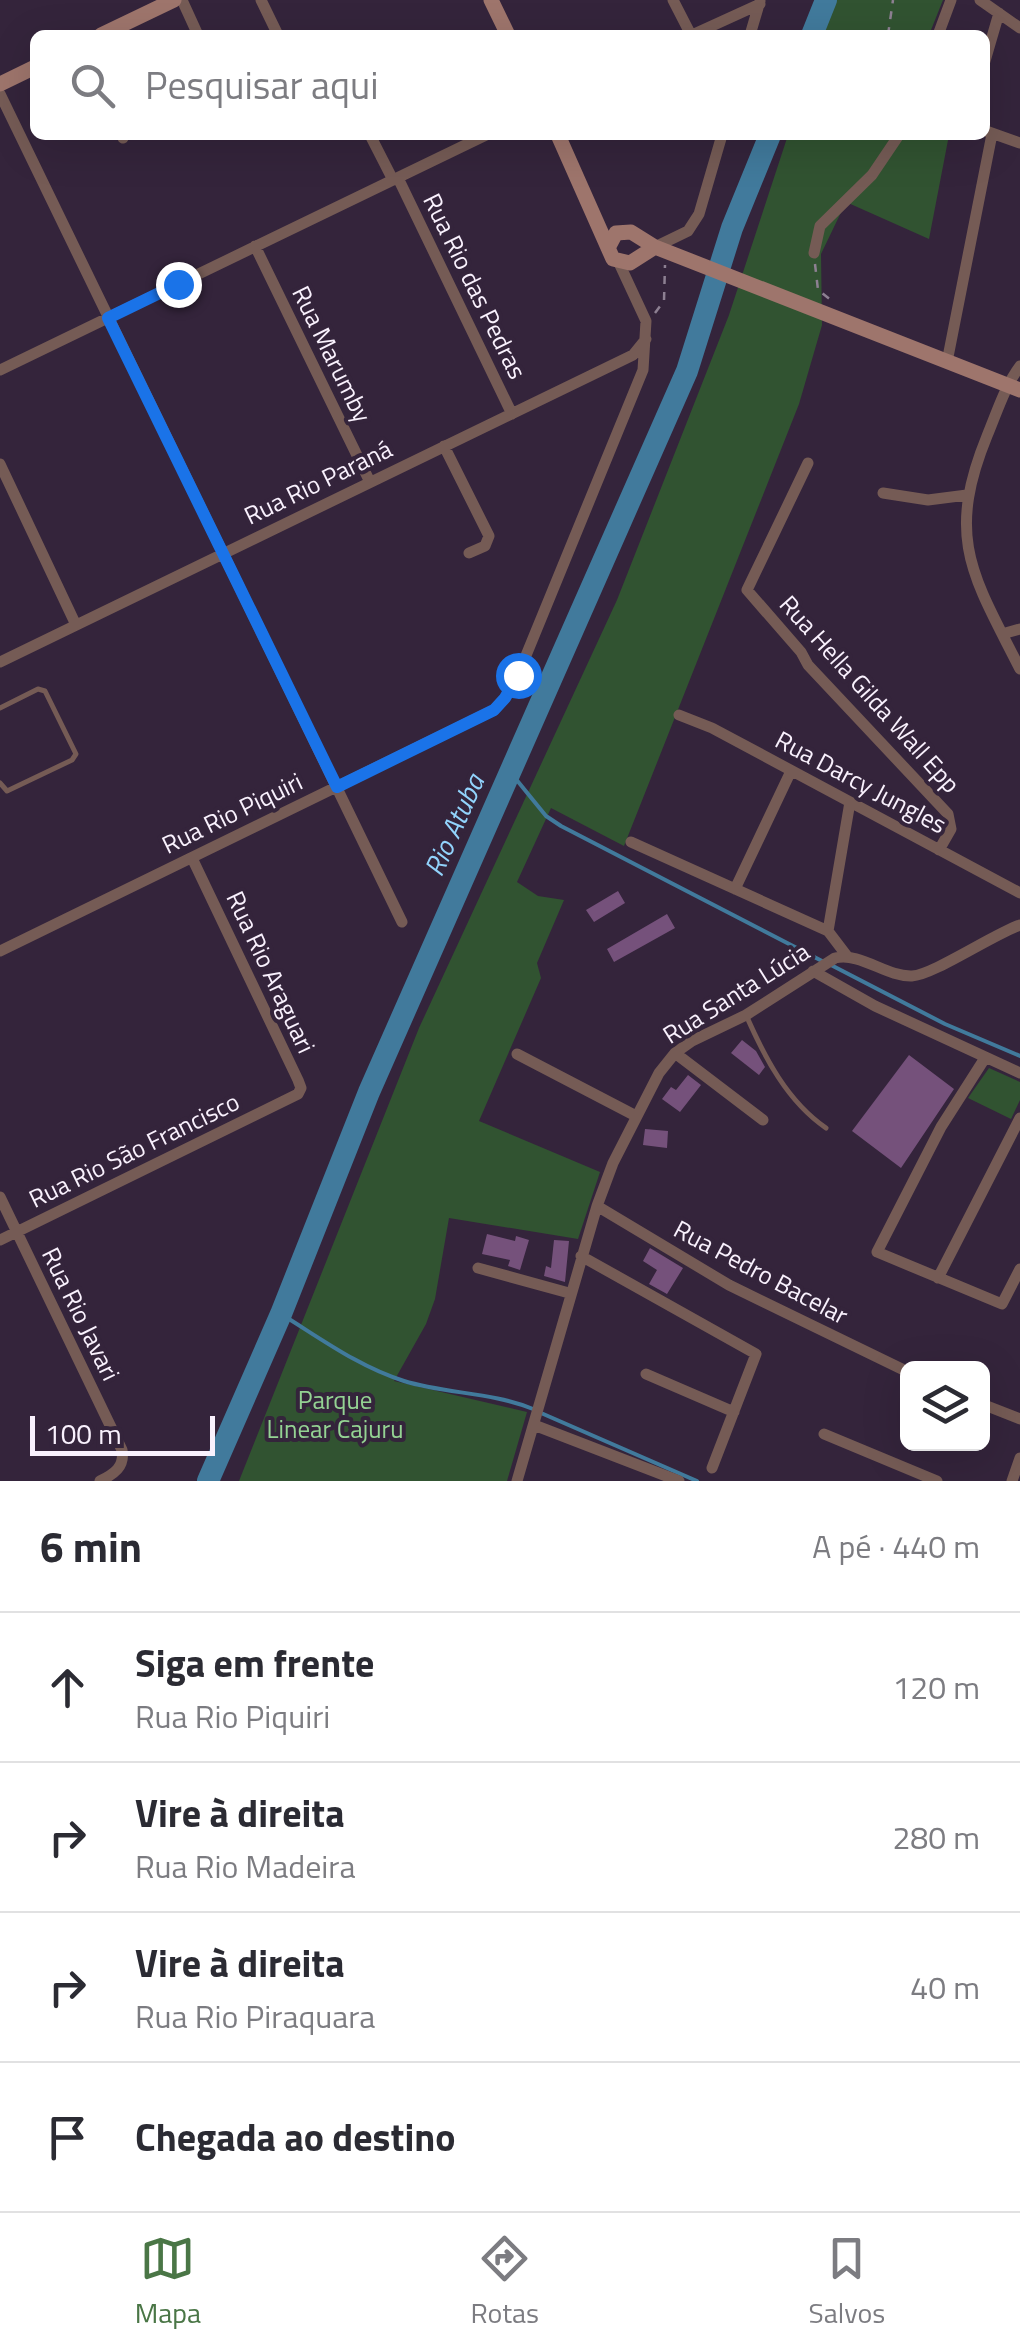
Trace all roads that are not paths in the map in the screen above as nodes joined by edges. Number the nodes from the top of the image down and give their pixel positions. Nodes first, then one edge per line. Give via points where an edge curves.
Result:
1 (178, 0) edge
2 (261, 0) edge
3 (491, 0) edge
4 (673, 0) edge
5 (951, 0) edge
6 (980, 0) edge
7 (760, 2) edge
8 (999, 13) junction
9 (1020, 28) edge
10 (113, 30) edge
11 (195, 30) edge
12 (276, 30) edge
13 (506, 30) edge
14 (688, 30) edge
15 (701, 30) edge
16 (752, 30) edge
17 (940, 30) edge
18 (990, 44) edge
19 (30, 69) edge
20 (0, 84) edge
21 (0, 94) edge
22 (990, 132) edge
23 (373, 140) edge
24 (476, 140) edge
25 (560, 140) edge
26 (721, 140) edge
27 (896, 140) edge
28 (988, 140) edge
29 (1020, 144) edge
30 (395, 179) junction
31 (593, 209) junction
32 (626, 232) junction
33 (255, 246) junction
34 (608, 248) junction
35 (666, 251) junction
36 (814, 253) road end
37 (626, 262) junction
38 (108, 318) junction
39 (646, 328) junction
40 (948, 362) junction
41 (1020, 366) edge
42 (0, 370) edge
43 (1014, 388) edge
44 (512, 414) junction
45 (444, 446) junction
46 (0, 464) edge
47 (808, 464) dead end
48 (370, 482) junction
49 (883, 493) dead end
50 (967, 495) junction
51 (224, 553) junction
52 (469, 553) dead end
53 (76, 625) junction
54 (1020, 628) edge
55 (1002, 634) junction
56 (0, 662) edge
57 (1020, 669) edge
58 (0, 708) edge
59 (679, 716) dead end
60 (792, 770) junction
61 (0, 783) edge
62 (337, 787) junction
63 (850, 802) junction
64 (631, 842) dead end
65 (939, 850) junction
66 (192, 858) junction
67 (735, 889) junction
68 (1020, 893) edge
69 (402, 922) dead end
70 (1020, 925) edge
71 (828, 931) junction
72 (0, 951) edge
73 (841, 957) junction
74 (813, 972) junction
75 (746, 1015) junction
76 (675, 1053) junction
77 (517, 1054) dead end
78 (986, 1058) junction
79 (1020, 1073) edge
80 (288, 1100) joint
81 (636, 1116) junction
82 (1020, 1118) edge
83 (763, 1120) dead end
84 (826, 1128) dead end
85 (0, 1197) edge
86 (596, 1206) junction
87 (17, 1232) junction
88 (0, 1240) edge
89 (581, 1256) junction
90 (478, 1268) dead end
91 (1020, 1268) edge
92 (938, 1278) junction
93 (569, 1293) junction
94 (900, 1368) edge
95 (646, 1374) dead end
96 (990, 1407) edge
97 (734, 1412) junction
98 (1020, 1418) edge
99 (534, 1425) junction
100 (824, 1434) dead end
101 (1020, 1458) edge
102 (712, 1468) dead end
103 (660, 1477) edge
104 (100, 1481) edge
105 (517, 1481) edge
106 (679, 1481) edge
107 (937, 1481) edge
108 (1012, 1481) edge

1 - 10 street
1 - 11 street
2 - 12 street
3 - 13 street
4 - 14 street
5 - 17 street
6 - 8 street
7 - 15 street
7 - 16 street
8 - 9 street
8 - 18 street
19 - 20 street
21 - 38 street
22 - 29 street
23 - 30 street, Rua Rio das Pedras
24 - 30 street
25 - 31 street
26 - 35 street via 699,214
27 - 36 street via 872,176 820,226
28 - 40 street
30 - 33 street
30 - 44 street, Rua Rio das Pedras
31 - 32 street
31 - 34 street
32 - 34 street via 611,237
32 - 35 street
32 - 37 street via 641,249
33 - 38 street
33 - 48 street, Rua Marumby
34 - 37 street via 613,260
35 - 37 street
35 - 40 street
37 - 39 street
38 - 42 street
38 - 51 street
39 - 44 street, Rua Rio Paraná via 633,355
39 - 62 street, Rua Rio Piquiri via 644,370 505,698 494,710
40 - 43 street
41 - 43 street
43 - 50 street via 983,446
44 - 45 street, Rua Rio Paraná
45 - 48 street, Rua Rio Paraná
45 - 52 street via 489,536
46 - 53 street
47 - 65 street, Rua Hella Gilda Wall Epp via 747,590 948,814 951,829
48 - 51 street, Rua Rio Paraná
49 - 50 street via 928,500
50 - 55 street via 969,553
51 - 53 street, Rua Rio Paraná
51 - 62 street
53 - 56 street, Rua Rio Paraná
54 - 55 street
55 - 57 street
58 - 61 lane via 46,691 76,754 7,791
59 - 60 street, Rua Darcy Jungles
60 - 63 street, Rua Darcy Jungles
60 - 67 street
62 - 66 street, Rua Rio Piquiri
62 - 69 street
63 - 65 street, Rua Darcy Jungles
63 - 71 street
64 - 67 street
65 - 68 street, Rua Darcy Jungles
66 - 72 street, Rua Rio Piquiri
66 - 80 street, Rua Rio Araguari via 298,1080 298,1094
67 - 71 street
70 - 73 street, Rua Santa Lúcia via 914,976
71 - 73 street
73 - 74 street, Rua Santa Lúcia
74 - 75 street, Rua Santa Lúcia
74 - 78 street
75 - 76 street, Rua Santa Lúcia
75 - 84 lane via 788,1094
76 - 81 street, Rua Santa Lúcia
76 - 83 street
77 - 81 street
78 - 79 street
78 - 92 street via 941,1127 877,1252
80 - 87 street, Rua Rio São Francisco
81 - 86 street, Rua Santa Lúcia
82 - 92 street
85 - 87 street, Rua Rio Javari
86 - 89 street, Rua Santa Lúcia
86 - 94 street, Rua Pedro Bacelar via 729,1284
87 - 88 street, Rua Rio São Francisco
87 - 104 street, Rua Rio Javari via 122,1450 119,1468
89 - 93 street, Rua Santa Lúcia
89 - 97 street via 756,1354
90 - 93 street
91 - 92 street via 1002,1304
93 - 99 street, Rua Santa Lúcia
95 - 97 street
96 - 98 street
97 - 102 street
99 - 103 street
99 - 105 street, Rua Santa Lúcia
100 - 107 street
101 - 108 street
103 - 106 street

